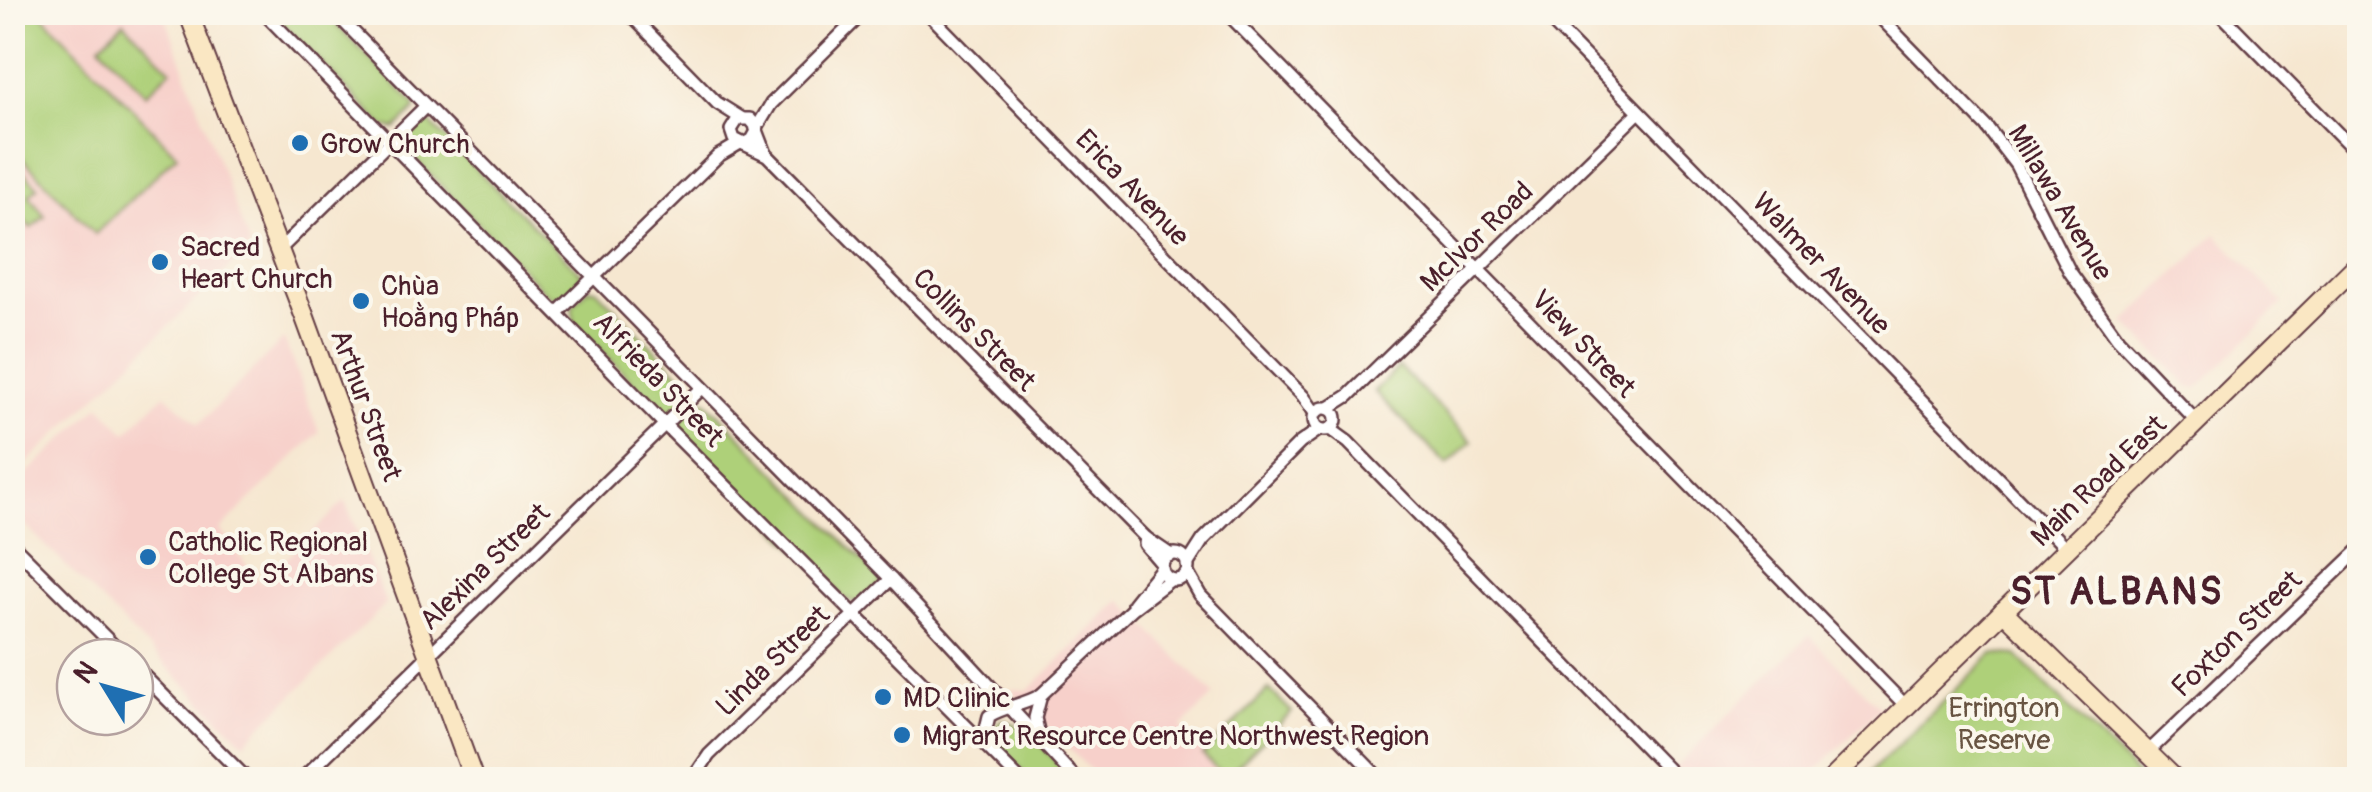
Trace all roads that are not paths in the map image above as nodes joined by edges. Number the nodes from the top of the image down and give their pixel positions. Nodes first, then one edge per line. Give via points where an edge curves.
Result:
1 (188, 12) edge
2 (263, 12) edge
3 (334, 12) edge
4 (628, 12) edge
5 (864, 12) edge
6 (927, 12) edge
7 (1226, 12) edge
8 (1542, 12) edge
9 (1875, 12) edge
10 (2218, 12) edge
11 (717, 103) junction
12 (771, 104) junction
13 (426, 106) junction
14 (1639, 112) junction
15 (744, 118) junction
16 (731, 131) junction
17 (756, 131) junction
18 (389, 142) junction
19 (742, 143) junction
20 (767, 154) junction
21 (718, 156) junction
22 (2360, 156) edge
23 (278, 251) junction
24 (2360, 262) edge
25 (1478, 269) junction
26 (595, 277) junction
27 (557, 313) junction
28 (702, 388) junction
29 (1325, 418) junction
30 (2197, 422) junction
31 (664, 424) junction
32 (12, 544) edge
33 (2068, 548) junction
34 (2360, 548) edge
35 (1174, 567) junction
36 (891, 580) junction
37 (2003, 611) junction
38 (855, 615) junction
39 (105, 637) edge
40 (430, 655) junction
41 (155, 687) edge
42 (1041, 695) junction
43 (1906, 706) junction
44 (1009, 710) junction
45 (983, 741) junction
46 (1041, 742) junction
47 (2148, 752) junction
48 (470, 774) edge
49 (248, 780) edge
50 (302, 780) edge
51 (692, 780) edge
52 (1020, 780) edge
53 (1077, 780) edge
54 (1381, 780) edge
55 (1678, 780) edge
56 (1831, 780) edge
57 (2176, 780) edge

1 - 23 street, Arthur Street
2 - 18 street, Alfrieda Street
3 - 13 street, Alfrieda Street
4 - 11 street
5 - 12 street
6 - 29 street, Erica Avenue
7 - 25 street, View Street
8 - 14 street, Walmer Avenue
9 - 30 street, Millawa Avenue via 1986,126 2016,165 2070,272 2118,340
10 - 22 street
11 - 15 street
11 - 16 street
12 - 15 street
12 - 17 street
13 - 18 street
13 - 26 street, Alfrieda Street
14 - 25 street, McIvor Road
14 - 33 street, Walmer Avenue
15 - 16 street
15 - 17 street
16 - 19 street
16 - 21 street
17 - 19 street
17 - 20 street, Collins Street
18 - 23 street
18 - 27 street, Alfrieda Street
19 - 20 street, Collins Street
19 - 21 street
20 - 35 street, Collins Street
21 - 26 street
23 - 40 street, Arthur Street
24 - 30 street, Main Road East
25 - 29 street, McIvor Road
25 - 43 street, View Street
26 - 27 street
26 - 28 street, Alfrieda Street
27 - 31 street, Alfrieda Street
28 - 31 street, Alexina Street
28 - 36 street, Alfrieda Street
29 - 35 street, McIvor Road
29 - 55 street, Erica Avenue
30 - 33 street, Main Road East
31 - 38 street, Alfrieda Street
31 - 40 street, Alexina Street
32 - 39 street
33 - 37 street, Main Road East
34 - 47 street, Foxton Street
35 - 42 street, McIvor Road
35 - 54 street, Collins Street
36 - 38 street, Linda Street
36 - 44 street, Alfrieda Street
37 - 43 street, Main Road East
37 - 47 street
38 - 45 street, Alfrieda Street
38 - 51 street, Linda Street via 709,755
40 - 48 street, Arthur Street
40 - 50 street, Alexina Street
41 - 49 street
42 - 44 street, McIvor Road
42 - 46 street via 1035,718
43 - 56 street, Main Road East
44 - 45 street, McIvor Road via 989,716
44 - 46 street, Alfrieda Street
45 - 52 street, Alfrieda Street
46 - 53 street, Alfrieda Street
47 - 57 street

